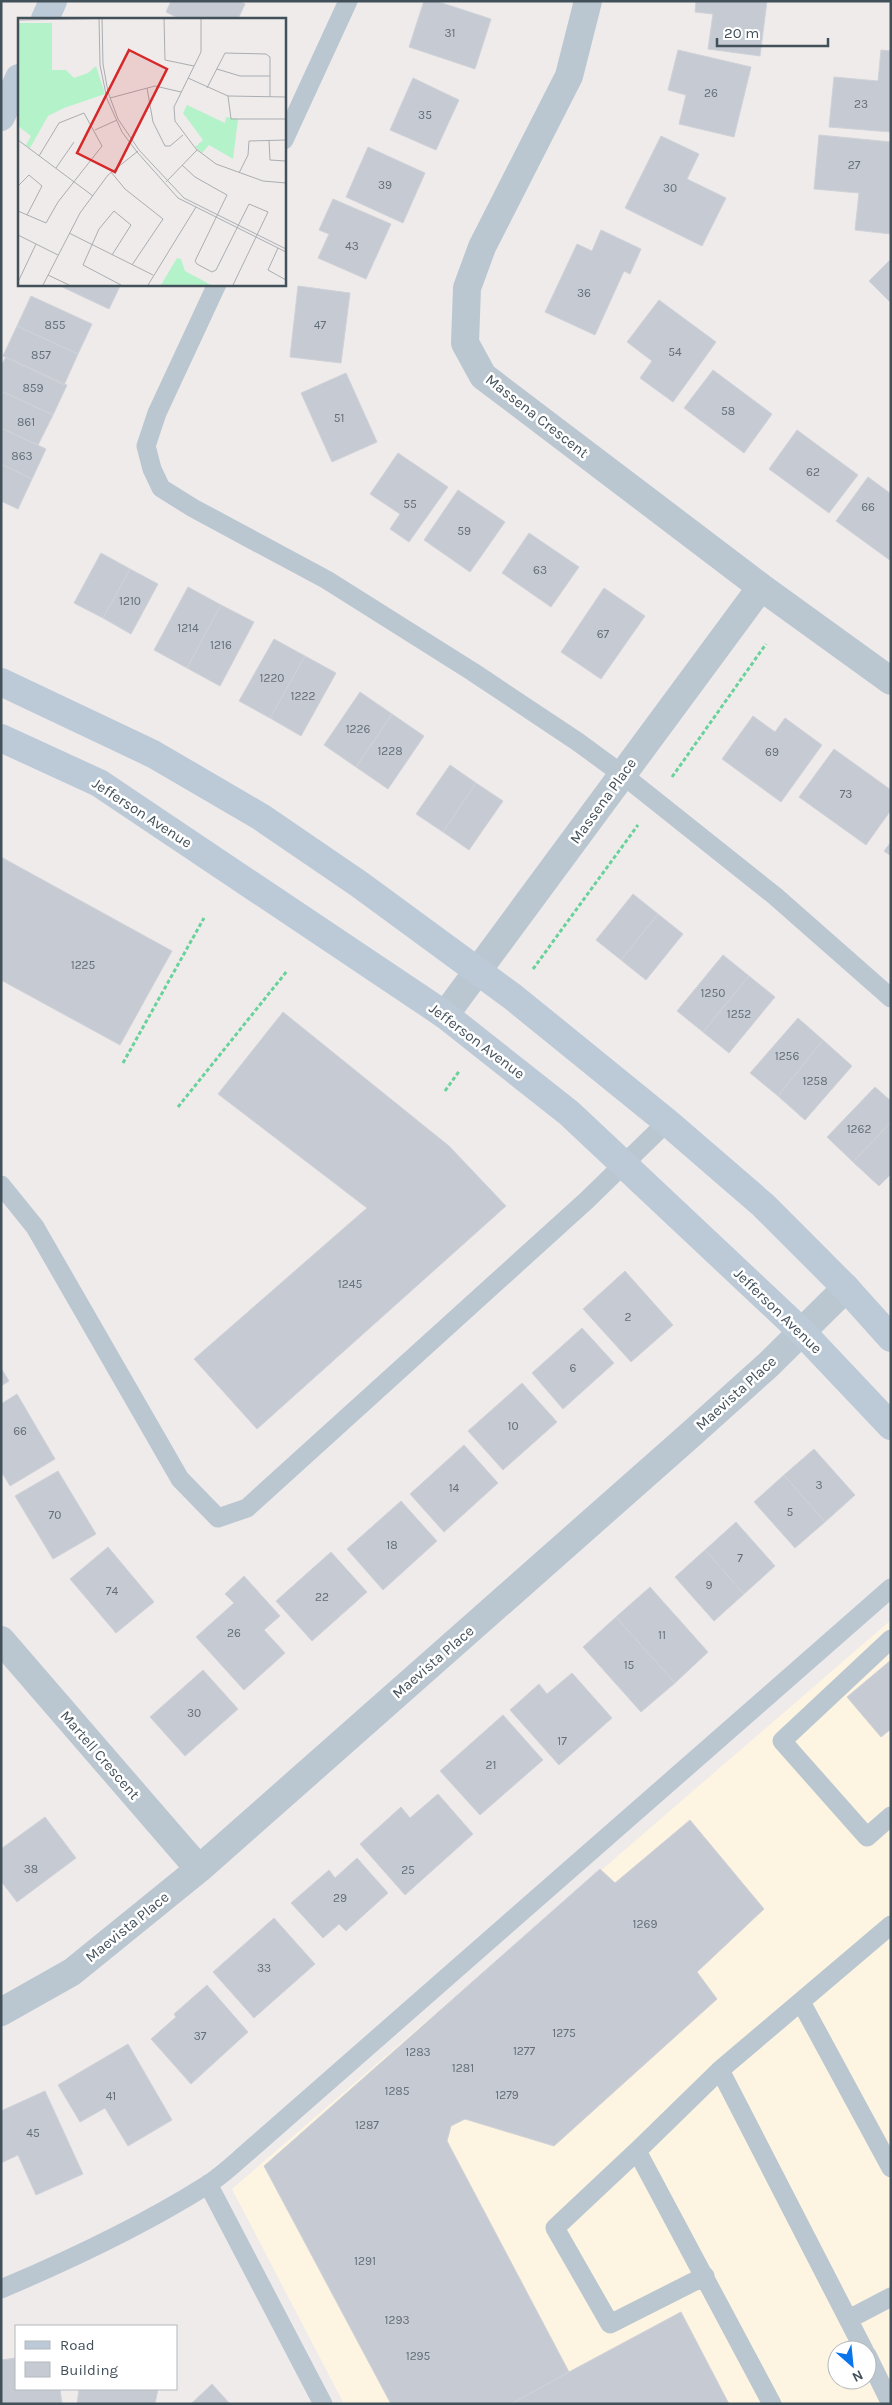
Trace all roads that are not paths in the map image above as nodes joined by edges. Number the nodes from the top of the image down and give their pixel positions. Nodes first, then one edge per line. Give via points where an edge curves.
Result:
1 (53, 1) edge
2 (348, 1) edge
3 (588, 1) edge
4 (45, 18) edge
5 (18, 80) edge
6 (1, 117) edge
7 (285, 138) edge
8 (217, 285) edge
9 (761, 587) junction
10 (891, 681) edge
11 (1, 682) edge
12 (1, 738) edge
13 (623, 774) junction
14 (478, 972) junction
15 (891, 998) edge
16 (445, 1015) junction
17 (667, 1122) junction
18 (624, 1166) junction
19 (1, 1185) edge
20 (846, 1288) junction
21 (802, 1332) junction
22 (891, 1338) edge
23 (891, 1426) edge
24 (891, 1588) edge
25 (891, 1639) edge
26 (1, 1640) edge
27 (891, 1816) edge
28 (199, 1869) junction
29 (890, 1928) edge
30 (801, 2002) junction
31 (1, 2012) edge
32 (720, 2070) junction
33 (637, 2151) junction
34 (891, 2168) edge
35 (208, 2184) junction
36 (704, 2276) junction
37 (1, 2289) edge
38 (891, 2297) edge
39 (849, 2319) junction
40 (859, 2340) edge
41 (877, 2375) edge
42 (324, 2404) edge
43 (772, 2404) edge
44 (891, 2404) edge

1 - 4 street
2 - 7 lane
3 - 9 street, Massena Crescent via 569,76 482,247 467,288 465,343 483,376
5 - 6 street
8 - 13 lane via 157,413 146,446 161,488 327,580 473,672
9 - 10 street, Massena Crescent
9 - 13 street, Massena Place
11 - 14 street via 153,754 261,817
12 - 16 street, Jefferson Avenue via 99,783
13 - 14 street, Massena Place
13 - 15 lane via 775,896
14 - 16 street, Massena Place
14 - 17 street
16 - 18 street, Jefferson Avenue via 569,1113
17 - 18 lane
17 - 20 street via 763,1205
18 - 19 lane via 247,1508 218,1518 180,1479 35,1227
18 - 21 street, Jefferson Avenue
20 - 21 street, Maevista Place
20 - 22 street
21 - 23 street, Jefferson Avenue
21 - 28 street, Maevista Place
24 - 35 lane via 252,2149
25 - 27 lane via 782,1741 867,1837
26 - 28 street, Martell Crescent
28 - 31 street, Maevista Place via 72,1972
29 - 30 lane
30 - 32 lane
30 - 34 lane
32 - 33 lane
32 - 39 lane
33 - 36 lane
33 - 36 lane via 555,2228 610,2324
35 - 37 lane via 144,2222
35 - 42 lane
36 - 43 lane
38 - 39 lane
39 - 40 lane
41 - 44 lane

